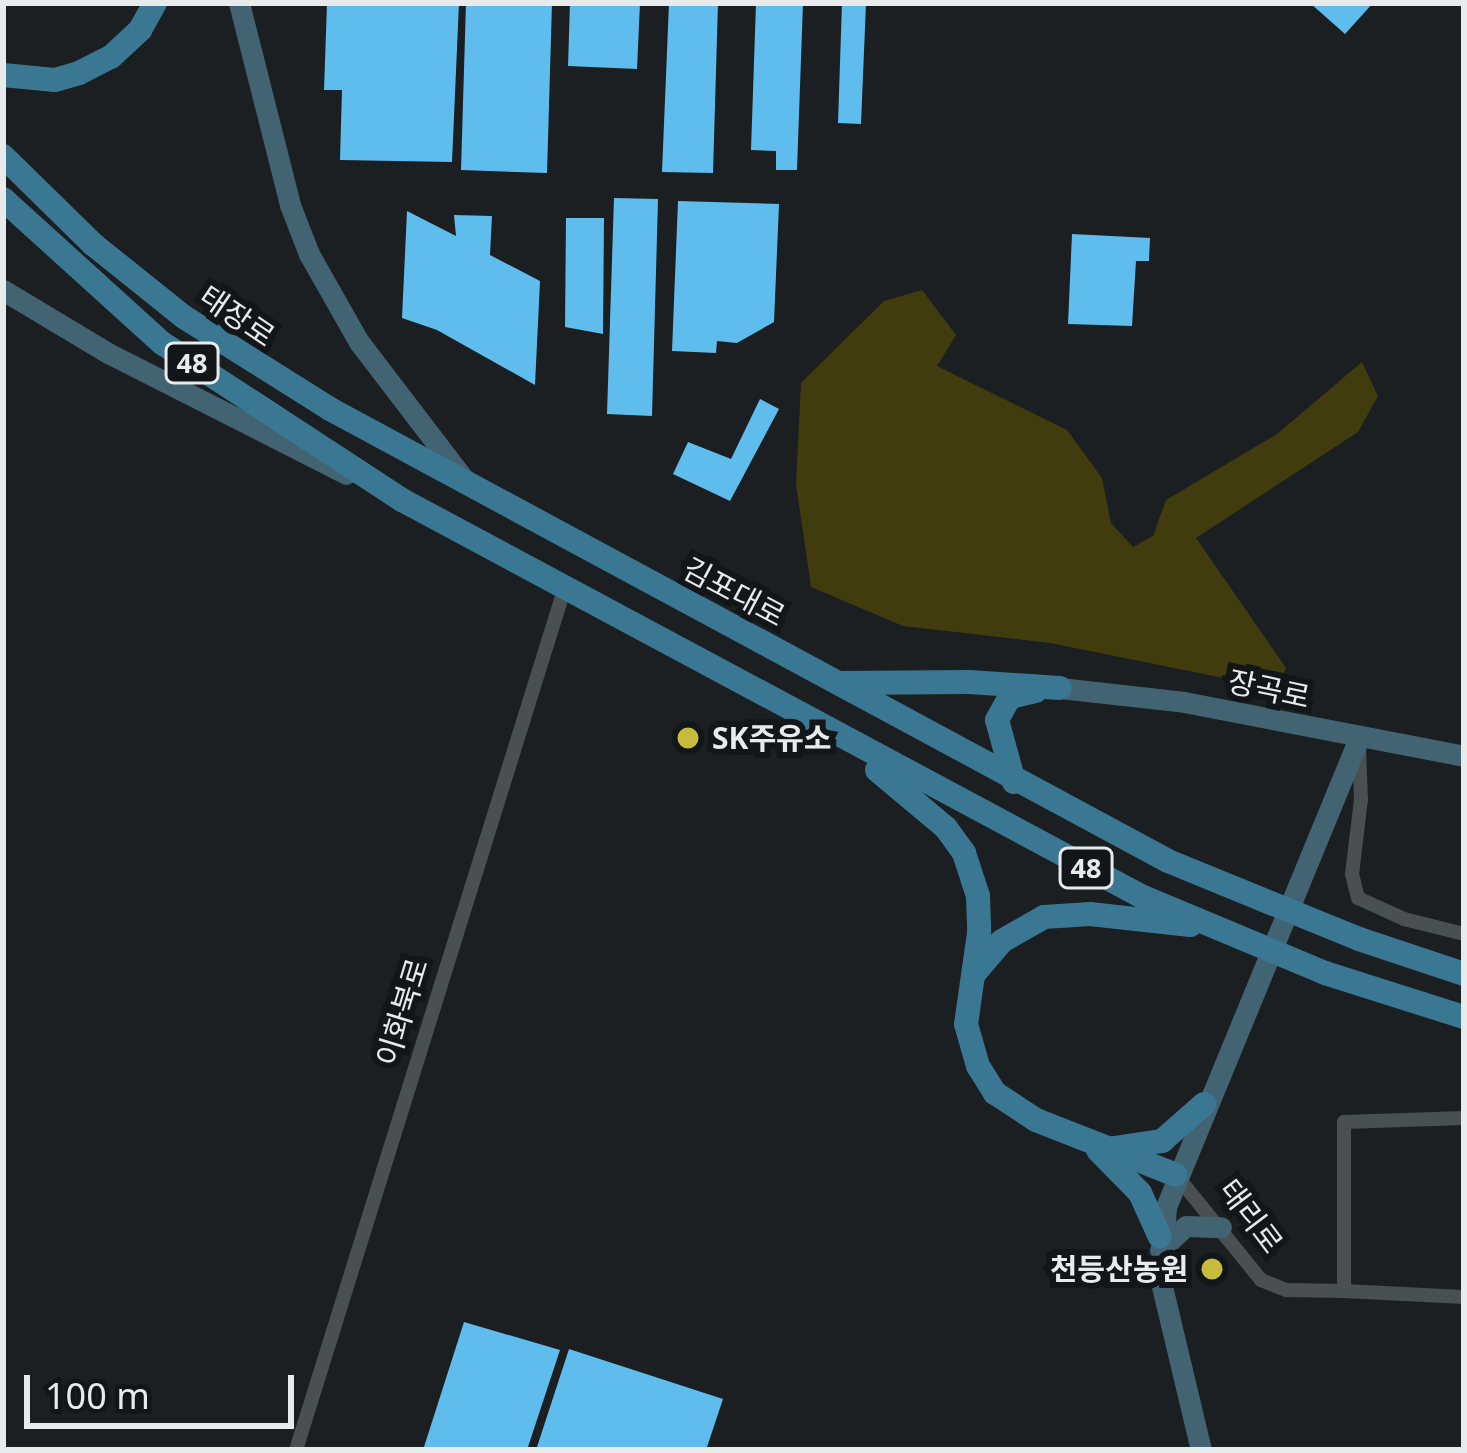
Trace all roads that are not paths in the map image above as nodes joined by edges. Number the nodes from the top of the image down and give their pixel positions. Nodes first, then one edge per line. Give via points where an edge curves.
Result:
1 (155, 3) edge
2 (238, 3) edge
3 (3, 75) edge
4 (3, 156) edge
5 (3, 199) edge
6 (3, 290) edge
7 (467, 484) junction
8 (402, 500) junction
9 (564, 590) junction
10 (838, 683) junction
11 (1060, 688) junction
12 (1359, 738) junction
13 (844, 741) junction
14 (1464, 756) edge
15 (1014, 782) junction
16 (1208, 927) junction
17 (1464, 934) edge
18 (974, 974) junction
19 (1464, 974) edge
20 (1464, 1017) edge
21 (1204, 1103) junction
22 (1464, 1118) edge
23 (1097, 1144) junction
24 (1176, 1175) junction
25 (1221, 1227) junction
26 (1160, 1244) junction
27 (1344, 1291) junction
28 (1464, 1297) edge
29 (296, 1450) edge
30 (1202, 1450) edge

1 - 3 main road via 111,57 79,73
2 - 7 street, 김포대로 via 309,254 359,342
4 - 7 main road, 태장로 / 48 via 94,245 184,317
5 - 8 main road, 48 via 162,343
6 - 8 street via 108,353
7 - 10 main road, 김포대로 / 48
8 - 9 main road, 48
9 - 13 main road, 48
9 - 29 street, 이화북로
10 - 11 main road
10 - 15 main road, 김포대로 / 48
11 - 12 street, 장곡로 via 1184,702
11 - 15 main road via 1023,692 1001,707 998,735
12 - 14 street, 장곡로
12 - 17 street via 1352,874 1358,898
12 - 21 street
13 - 16 main road, 48
13 - 18 main road via 964,853 978,896
15 - 19 main road, 김포대로 / 48 via 1251,898
16 - 18 main road via 1044,917 1002,941
16 - 20 main road, 48
18 - 23 main road via 966,1024 994,1093
21 - 23 main road via 1162,1141
21 - 24 street
22 - 27 street via 1344,1122
23 - 24 main road
23 - 26 main road via 1132,1183
24 - 25 street, 태리로
24 - 26 street, 태리로
25 - 26 street via 1193,1223
25 - 27 street, 태리로 via 1249,1270 1272,1287
26 - 30 street, 태리로
27 - 28 street, 태리로

